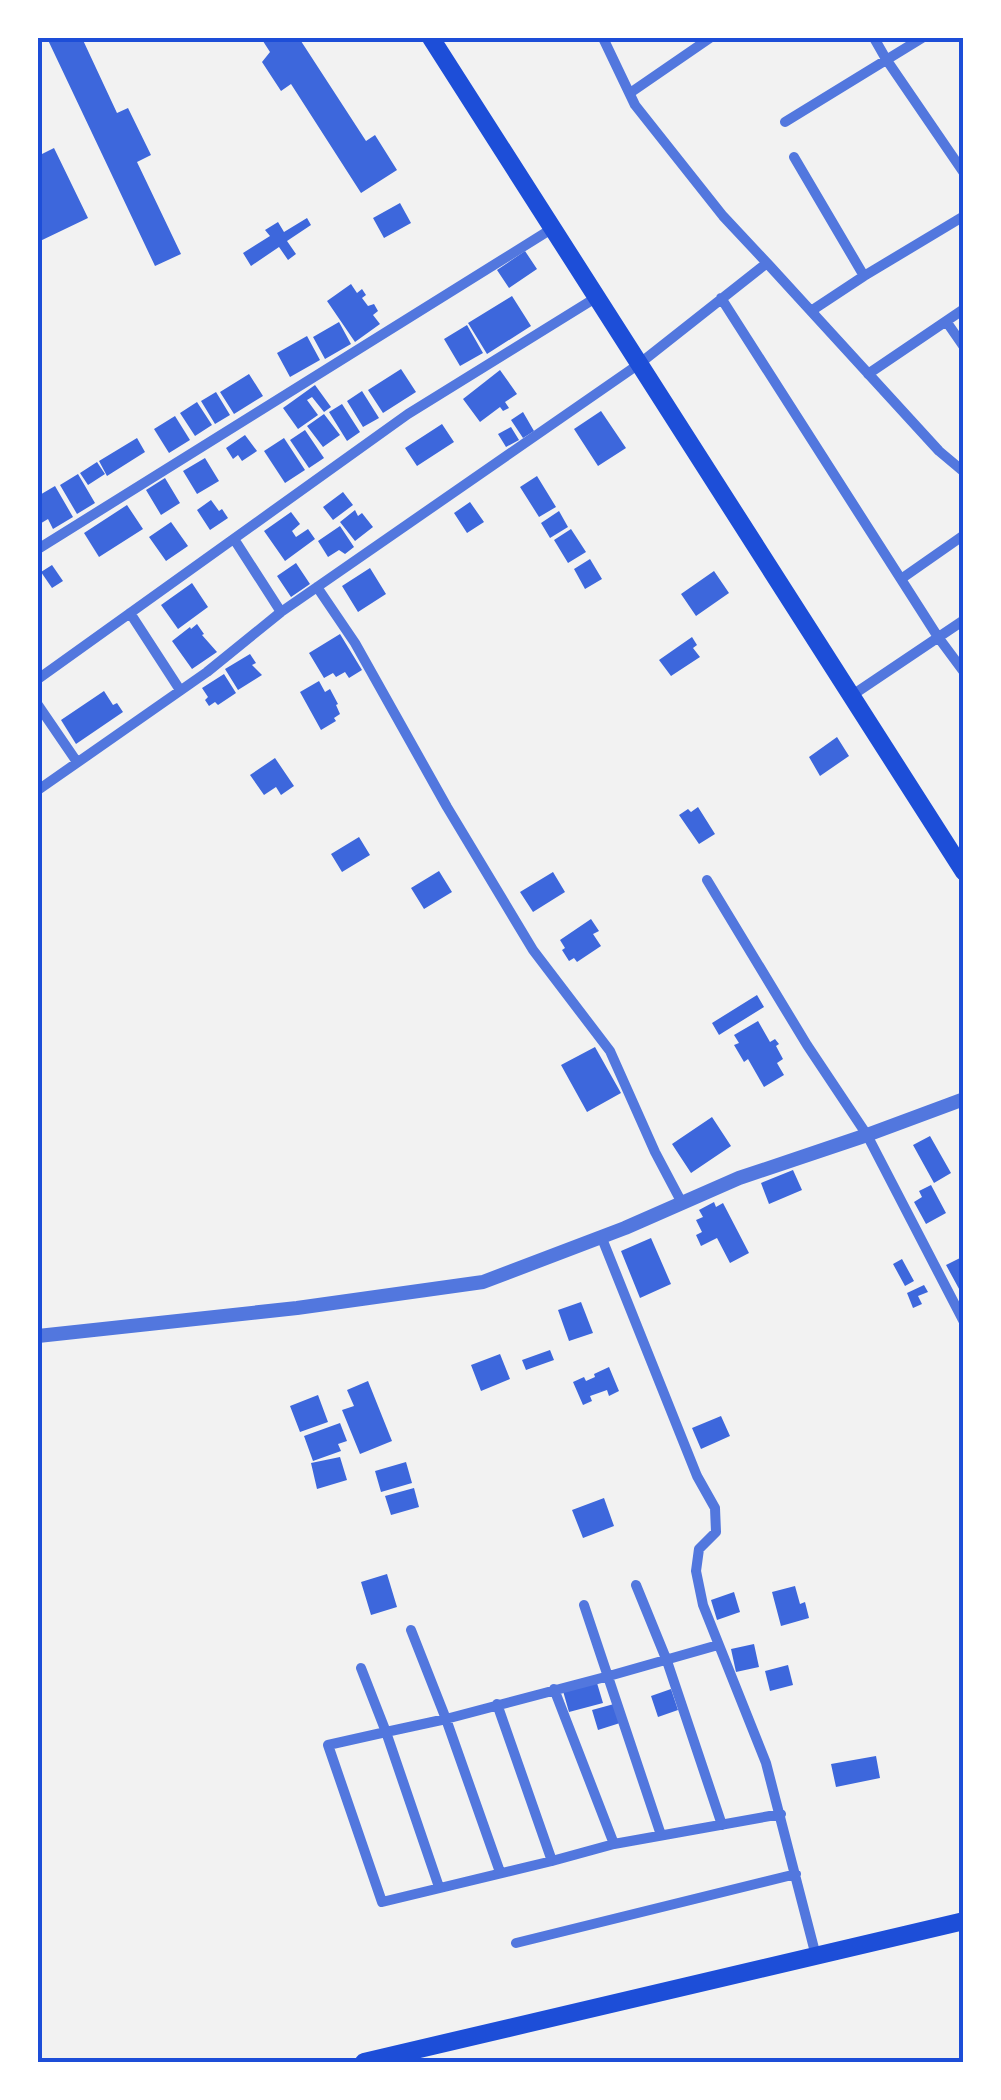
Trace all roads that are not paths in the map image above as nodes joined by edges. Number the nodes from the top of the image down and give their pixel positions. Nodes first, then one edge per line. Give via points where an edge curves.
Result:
1 (431, 38) edge
2 (604, 38) edge
3 (710, 38) edge
4 (874, 38) edge
5 (922, 38) edge
6 (886, 59) junction
7 (630, 93) junction
8 (785, 122) dead end
9 (794, 157) dead end
10 (964, 173) edge
11 (964, 216) edge
12 (553, 228) junction
13 (767, 263) junction
14 (864, 276) junction
15 (597, 297) junction
16 (722, 298) junction
17 (964, 309) edge
18 (811, 311) junction
19 (946, 321) junction
20 (964, 346) edge
21 (639, 364) junction
22 (868, 374) junction
23 (964, 472) edge
24 (964, 535) edge
25 (234, 539) junction
26 (38, 549) edge
27 (900, 579) junction
28 (318, 586) junction
29 (281, 612) junction
30 (130, 613) junction
31 (964, 620) edge
32 (938, 638) junction
33 (964, 672) edge
34 (38, 679) edge
35 (180, 690) junction
36 (851, 696) junction
37 (38, 706) edge
38 (77, 762) junction
39 (38, 790) edge
40 (964, 872) edge
41 (707, 880) dead end
42 (964, 1098) edge
43 (867, 1136) junction
44 (682, 1203) junction
45 (601, 1236) junction
46 (964, 1322) edge
47 (38, 1336) edge
48 (636, 1585) dead end
49 (584, 1605) dead end
50 (410, 1630) dead end
51 (718, 1645) junction
52 (667, 1661) junction
53 (361, 1668) dead end
54 (609, 1676) junction
55 (554, 1690) junction
56 (497, 1704) junction
57 (446, 1719) junction
58 (386, 1732) junction
59 (781, 1814) junction
60 (722, 1825) junction
61 (661, 1834) junction
62 (614, 1844) junction
63 (552, 1862) junction
64 (500, 1872) junction
65 (796, 1874) junction
66 (438, 1887) junction
67 (964, 1922) edge
68 (516, 1942) dead end
69 (816, 1956) junction
70 (364, 2062) edge

1 - 12 main road
2 - 7 street
3 - 7 street
4 - 6 street
5 - 6 street
6 - 8 street
6 - 10 street
7 - 13 street
9 - 14 street
11 - 14 street
12 - 15 main road
12 - 26 street
13 - 16 street
13 - 18 street
14 - 18 street
15 - 21 main road
15 - 25 street via 408,414
16 - 21 street
16 - 27 street
17 - 19 street
18 - 22 street
19 - 20 street
19 - 22 street
21 - 28 street
21 - 36 main road
22 - 23 street
24 - 27 street
25 - 29 street
25 - 30 street
27 - 32 street
28 - 29 street
28 - 44 street via 534,950 610,1051
29 - 35 street
30 - 34 street
30 - 35 street
31 - 32 street
32 - 33 street
32 - 36 street
35 - 38 street
36 - 40 main road
37 - 38 street
38 - 39 street
41 - 43 street
42 - 43 street
43 - 44 street
43 - 46 street
44 - 45 street
45 - 47 street via 484,1282
45 - 51 street via 715,1508 716,1532 699,1549 696,1572
48 - 52 street
49 - 54 street
50 - 57 street
51 - 52 street
51 - 59 street
52 - 54 street
52 - 60 street
53 - 58 street
54 - 55 street
54 - 61 street
55 - 56 street
55 - 62 street
56 - 57 street
56 - 63 street
57 - 58 street
57 - 64 street
58 - 66 street
58 - 66 street via 328,1745 382,1902
59 - 60 street
59 - 65 street
60 - 61 street
61 - 62 street
62 - 63 street
63 - 64 street
64 - 66 street
65 - 68 street
65 - 69 street
67 - 69 main road
69 - 70 main road

